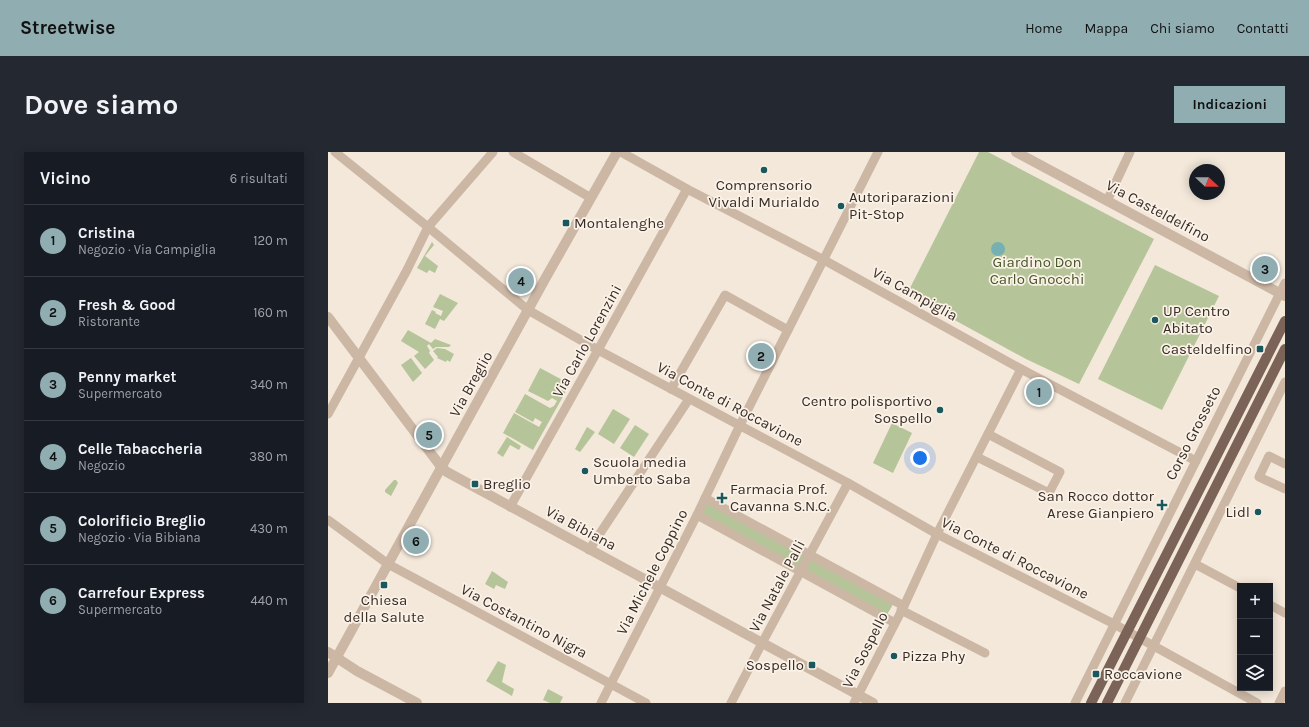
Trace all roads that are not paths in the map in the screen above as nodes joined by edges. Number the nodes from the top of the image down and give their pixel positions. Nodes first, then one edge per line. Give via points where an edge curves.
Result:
1 (335, 152) edge
2 (493, 152) edge
3 (514, 152) edge
4 (617, 152) edge
5 (621, 152) edge
6 (878, 152) edge
7 (1016, 152) edge
8 (1130, 152) edge
9 (687, 189) junction
10 (591, 198) junction
11 (1107, 201) junction
12 (428, 227) junction
13 (824, 260) junction
14 (1285, 283) edge
15 (1282, 295) edge
16 (528, 310) junction
17 (328, 317) edge
18 (1285, 321) edge
19 (788, 330) junction
20 (1285, 349) edge
21 (598, 350) junction
22 (359, 358) junction
23 (1021, 369) junction
24 (1285, 382) edge
25 (671, 389) junction
26 (689, 399) junction
27 (328, 414) edge
28 (740, 425) junction
29 (988, 434) junction
30 (977, 457) junction
31 (1196, 461) junction
32 (1285, 464) edge
33 (442, 468) junction
34 (848, 483) junction
35 (1285, 489) edge
36 (705, 498) junction
37 (510, 507) junction
38 (697, 515) junction
39 (328, 520) edge
40 (937, 534) junction
41 (589, 550) junction
42 (810, 555) junction
43 (388, 564) junction
44 (1195, 564) junction
45 (801, 571) junction
46 (1237, 586) edge
47 (660, 588) junction
48 (1273, 607) edge
49 (902, 608) junction
50 (1285, 613) edge
51 (895, 623) junction
52 (1114, 624) junction
53 (1127, 632) junction
54 (1140, 639) junction
55 (762, 643) junction
56 (1153, 646) junction
57 (985, 652) dead end
58 (332, 655) edge
59 (328, 673) edge
60 (611, 684) junction
61 (1285, 691) edge
62 (856, 699) edge
63 (417, 703) edge
64 (601, 703) edge
65 (646, 703) edge
66 (731, 703) edge
67 (874, 703) edge
68 (1075, 703) edge
69 (1091, 703) edge
70 (1108, 703) edge
71 (1125, 703) edge
72 (1257, 703) edge
73 (1279, 703) edge

1 - 12 street, Via Conte di Roccavione
2 - 12 street
3 - 10 street
4 - 10 street, Via Breglio
5 - 9 street, Via Campiglia
6 - 13 street, Via Michele Coppino
7 - 11 street, Via Casteldelfino
8 - 11 street
9 - 13 street, Via Campiglia
9 - 21 street, Via Carlo Lorenzini
10 - 16 street, Via Breglio
11 - 15 street, Via Casteldelfino
12 - 16 street, Via Conte di Roccavione
12 - 22 street
13 - 19 street, Via Michele Coppino
13 - 23 street, Via Campiglia
14 - 15 street, Corso Grosseto
15 - 31 street, Corso Grosseto
16 - 21 street, Via Conte di Roccavione
16 - 33 street, Via Breglio
17 - 22 street, Via Bibiana
18 - 53 main road
19 - 25 street via 725,295
19 - 28 street, Via Michele Coppino
20 - 54 main road
21 - 25 street, Via Conte di Roccavione
21 - 37 street, Via Carlo Lorenzini
22 - 27 street
22 - 33 street, Via Bibiana
23 - 29 street, Via Sospello
23 - 31 street, Via Campiglia
24 - 44 street
25 - 26 street, Via Conte di Roccavione
26 - 28 street, Via Conte di Roccavione
26 - 41 street
28 - 34 street, Via Conte di Roccavione
28 - 36 street, Via Michele Coppino
29 - 30 street, Via Sospello
29 - 30 street via 1060,472 1049,493
30 - 40 street, Via Sospello
31 - 52 street, Corso Grosseto
32 - 35 street via 1269,456 1259,477
33 - 37 street, Via Bibiana
33 - 43 street, Via Breglio
34 - 40 street, Via Conte di Roccavione
34 - 42 street, Via Natale Palli
36 - 38 street, Via Michele Coppino
36 - 42 street
37 - 41 street, Via Bibiana
38 - 45 street
38 - 47 street, Via Michele Coppino
39 - 43 street, Via Costantino Nigra
40 - 49 street, Via Sospello
40 - 52 street, Via Conte di Roccavione
41 - 47 street, Via Bibiana
42 - 45 street, Via Natale Palli
42 - 49 street
43 - 58 street, Via Breglio
43 - 60 street, Via Costantino Nigra
44 - 46 street
44 - 56 street
45 - 51 street
45 - 55 street, Via Natale Palli
47 - 55 street, Via Bibiana
47 - 60 street, Via Michele Coppino
48 - 50 street
49 - 51 street, Via Sospello
49 - 57 street, Via Sospello
51 - 62 street, Via Sospello
52 - 53 street, Via Conte di Roccavione
52 - 68 street, Corso Grosseto
53 - 54 street, Via Conte di Roccavione
53 - 69 main road
54 - 56 street, Via Conte di Roccavione
54 - 70 main road
55 - 62 street, Via Bibiana
55 - 66 street, Via Natale Palli
56 - 71 street
56 - 72 street, Via Conte di Roccavione
58 - 59 street, Via Breglio
58 - 63 street
60 - 64 street, Via Michele Coppino
60 - 65 street, Via Costantino Nigra
61 - 73 street
62 - 67 street, Via Bibiana

